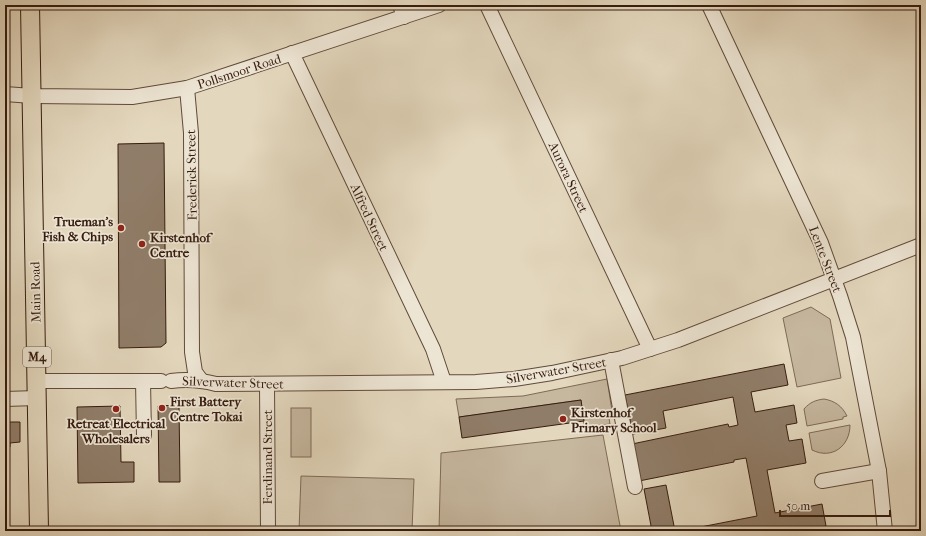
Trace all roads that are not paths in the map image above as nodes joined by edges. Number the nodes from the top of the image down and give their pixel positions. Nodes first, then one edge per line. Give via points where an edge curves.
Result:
1 (30, 5) edge
2 (439, 5) edge
3 (487, 5) edge
4 (708, 5) edge
5 (402, 11) edge
6 (292, 53) junction
7 (187, 88) junction
8 (5, 94) edge
9 (32, 96) junction
10 (921, 245) edge
11 (835, 279) junction
12 (650, 349) junction
13 (611, 360) junction
14 (201, 380) junction
15 (143, 381) junction
16 (444, 382) junction
17 (267, 384) junction
18 (37, 390) junction
19 (5, 399) edge
20 (144, 436) dead end
21 (879, 470) junction
22 (822, 480) dead end
23 (636, 487) dead end
24 (39, 531) edge
25 (268, 531) edge
26 (885, 531) edge

1 - 9 main road, Main Road / M4
2 - 5 street, Pollsmoor Road
3 - 12 street, Aurora Street
4 - 11 street, Lente Street via 800,196
5 - 6 street, Pollsmoor Road
6 - 7 street, Pollsmoor Road
6 - 16 street, Alfred Street via 432,349
7 - 9 street, Pollsmoor Road via 132,97
7 - 14 street, Frederick Street via 191,133 192,352 195,372
8 - 9 street, Pollsmoor Road
9 - 18 main road, Main Road / M4
10 - 11 street, Silverwater Street
11 - 12 street, Silverwater Street
11 - 21 street, Lente Street via 853,337
12 - 13 street, Silverwater Street
13 - 16 street, Silverwater Street via 514,379
13 - 23 street
14 - 15 street, Silverwater Street
14 - 17 street, Silverwater Street via 216,384
15 - 18 street, Silverwater Street
15 - 20 street
16 - 17 street, Silverwater Street
17 - 25 street, Ferdinand Street
18 - 19 street, Silverwater Street
18 - 24 main road, Main Road / M4
21 - 22 street
21 - 26 street, Lente Street

